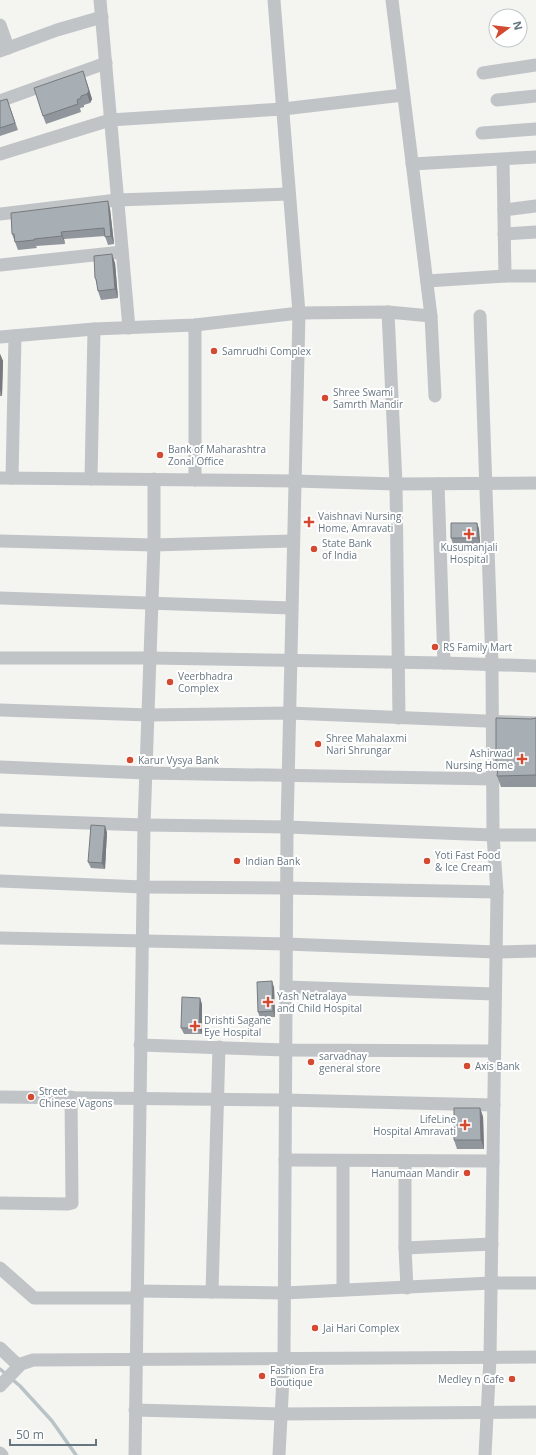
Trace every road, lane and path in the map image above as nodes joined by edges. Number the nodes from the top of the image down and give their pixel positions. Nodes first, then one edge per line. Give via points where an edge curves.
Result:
1 (100, 0) edge
2 (274, 0) edge
3 (393, 0) edge
4 (102, 17) junction
5 (0, 25) edge
6 (4, 50) edge
7 (106, 63) junction
8 (536, 65) edge
9 (483, 73) dead end
10 (403, 95) junction
11 (536, 96) edge
12 (497, 100) dead end
13 (0, 101) edge
14 (283, 109) junction
15 (110, 120) junction
16 (536, 129) edge
17 (482, 133) dead end
18 (0, 154) edge
19 (536, 157) edge
20 (503, 160) junction
21 (412, 164) junction
22 (289, 194) junction
23 (117, 200) junction
24 (536, 206) edge
25 (504, 210) junction
26 (0, 214) edge
27 (536, 232) edge
28 (504, 234) junction
29 (122, 252) junction
30 (0, 265) edge
31 (505, 276) junction
32 (536, 276) edge
33 (427, 281) junction
34 (299, 312) junction
35 (388, 312) junction
36 (431, 316) junction
37 (480, 316) dead end
38 (195, 325) junction
39 (130, 328) junction
40 (94, 329) junction
41 (15, 336) junction
42 (0, 337) edge
43 (435, 396) dead end
44 (6, 478) edge
45 (91, 479) junction
46 (154, 479) junction
47 (195, 480) junction
48 (295, 481) junction
49 (485, 483) junction
50 (536, 483) edge
51 (396, 484) junction
52 (438, 484) junction
53 (0, 541) edge
54 (294, 541) junction
55 (154, 545) junction
56 (0, 598) edge
57 (152, 603) junction
58 (292, 608) junction
59 (0, 658) edge
60 (151, 658) junction
61 (290, 661) junction
62 (399, 662) junction
63 (444, 663) junction
64 (492, 664) junction
65 (536, 666) edge
66 (0, 710) edge
67 (289, 713) junction
68 (149, 715) junction
69 (399, 718) junction
70 (493, 722) junction
71 (536, 723) edge
72 (0, 767) edge
73 (146, 773) junction
74 (288, 776) junction
75 (494, 779) junction
76 (0, 820) edge
77 (144, 825) junction
78 (287, 827) junction
79 (493, 835) junction
80 (536, 835) edge
81 (0, 881) edge
82 (143, 887) junction
83 (286, 888) junction
84 (497, 892) junction
85 (0, 938) edge
86 (142, 941) junction
87 (286, 944) junction
88 (496, 952) junction
89 (536, 952) edge
90 (286, 987) junction
91 (495, 994) junction
92 (140, 1045) junction
93 (219, 1047) junction
94 (286, 1050) junction
95 (494, 1051) junction
96 (0, 1097) edge
97 (71, 1098) junction
98 (140, 1098) junction
99 (218, 1099) junction
100 (285, 1100) junction
101 (494, 1105) junction
102 (285, 1160) junction
103 (343, 1161) junction
104 (405, 1161) junction
105 (493, 1161) junction
106 (0, 1204) edge
107 (492, 1244) junction
108 (405, 1248) junction
109 (0, 1268) edge
110 (491, 1283) junction
111 (536, 1283) edge
112 (407, 1288) junction
113 (343, 1290) junction
114 (212, 1292) junction
115 (284, 1293) junction
116 (137, 1294) junction
117 (0, 1348) edge
118 (536, 1357) edge
119 (490, 1358) junction
120 (284, 1359) junction
121 (136, 1360) junction
122 (16, 1369) junction
123 (0, 1385) edge
124 (135, 1410) junction
125 (488, 1412) junction
126 (536, 1412) edge
127 (281, 1414) junction
128 (0, 1453) edge
129 (2, 1455) edge
130 (135, 1455) edge
131 (279, 1455) edge
132 (485, 1455) edge

1 - 4 street
2 - 14 street
3 - 10 street
4 - 6 street via 57,30
4 - 7 street
5 - 6 street
7 - 13 street
7 - 15 street
8 - 9 street
10 - 14 street
10 - 21 street
11 - 12 street
14 - 15 street
14 - 22 street
15 - 18 street
15 - 23 street
16 - 17 street
19 - 20 street
20 - 21 street
20 - 25 street
21 - 33 street
22 - 23 street
22 - 34 street
23 - 26 street
23 - 29 street
24 - 25 street
25 - 28 street
27 - 28 street
28 - 31 street
29 - 30 street
29 - 39 street
31 - 32 street
31 - 33 street
33 - 36 street
34 - 35 street
34 - 38 street
34 - 48 street
35 - 36 street
35 - 51 street
36 - 43 street
37 - 49 street
38 - 39 street
38 - 47 street
39 - 40 street
40 - 41 street
40 - 45 street
41 - 42 street
41 - 44 street
44 - 45 street
45 - 46 street
46 - 47 street
46 - 55 street
47 - 48 street
48 - 51 street
48 - 54 street
49 - 50 street
49 - 52 street
49 - 64 street
51 - 52 street
51 - 62 street
52 - 63 street
53 - 55 street
54 - 55 street
54 - 58 street
55 - 57 street
56 - 57 street
57 - 58 street
57 - 60 street
58 - 61 street
59 - 60 street
60 - 61 street
60 - 68 street
61 - 62 street
61 - 67 street
62 - 63 street
62 - 69 street
63 - 64 street
64 - 65 street
64 - 70 street
66 - 68 street
67 - 68 street
67 - 69 street
67 - 74 street
68 - 73 street
69 - 70 street
70 - 71 street
70 - 75 street
72 - 73 street
73 - 74 street
73 - 77 street
74 - 75 street
74 - 78 street
75 - 79 street
76 - 77 street
77 - 78 street
77 - 82 street
78 - 79 street
78 - 83 street
79 - 80 street
79 - 84 street
81 - 82 street
82 - 83 street
82 - 86 street
83 - 84 street
83 - 87 street
84 - 88 street
85 - 86 street
86 - 87 street
86 - 92 street
87 - 88 street
87 - 90 street
88 - 89 street
88 - 91 street
90 - 91 street
90 - 94 street
91 - 95 street
92 - 93 street
92 - 98 street
93 - 94 street
93 - 99 street
94 - 95 street
94 - 100 street
95 - 101 street
96 - 97 street
97 - 98 street
97 - 106 street via 72,1203
98 - 99 street
98 - 116 street
99 - 100 street
99 - 114 street
100 - 101 street
100 - 102 street
101 - 105 street
102 - 103 street
102 - 115 street
103 - 104 street
103 - 113 street
104 - 105 street
104 - 108 street
105 - 107 street
107 - 108 street
107 - 110 street
108 - 112 street
109 - 116 street via 34,1298
110 - 111 street
110 - 112 street
110 - 119 street
112 - 113 street
113 - 115 street
114 - 115 street
114 - 116 street
115 - 120 street
116 - 121 street
117 - 122 street
118 - 119 street
119 - 120 street
119 - 125 street
120 - 121 street
120 - 127 street
121 - 122 street via 33,1360
121 - 124 street
122 - 123 street
124 - 127 street
124 - 130 street
125 - 126 street
125 - 127 street
125 - 132 street
127 - 131 street
128 - 129 street

